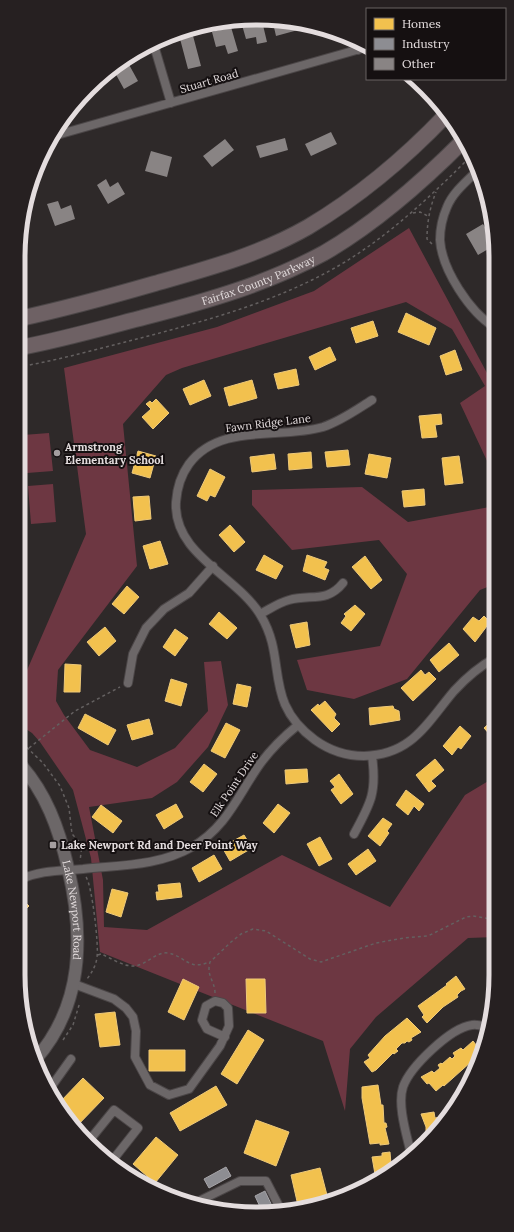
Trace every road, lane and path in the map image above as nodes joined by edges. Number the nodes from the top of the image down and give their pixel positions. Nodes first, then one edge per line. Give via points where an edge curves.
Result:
1 (355, 47) edge
2 (155, 49) edge
3 (171, 103) junction
4 (443, 118) edge
5 (60, 134) edge
6 (460, 144) edge
7 (474, 174) edge
8 (437, 190) dead end
9 (411, 213) dead end
10 (428, 216) junction
11 (442, 246) junction
12 (25, 317) edge
13 (489, 324) edge
14 (25, 347) edge
15 (372, 400) dead end
16 (213, 566) junction
17 (343, 583) dead end
18 (260, 614) junction
19 (489, 662) edge
20 (128, 684) joint
21 (298, 725) junction
22 (25, 745) edge
23 (29, 748) junction
24 (372, 756) junction
25 (25, 771) edge
26 (354, 834) dead end
27 (69, 869) junction
28 (82, 869) junction
29 (25, 878) edge
30 (489, 919) edge
31 (98, 955) junction
32 (210, 962) junction
33 (79, 986) junction
34 (214, 1001) junction
35 (483, 1026) edge
36 (225, 1037) junction
37 (39, 1055) edge
38 (71, 1059) dead end
39 (53, 1085) edge
40 (92, 1138) edge
41 (409, 1150) edge
42 (115, 1158) edge
43 (201, 1200) edge
44 (279, 1206) edge

1 - 3 street, Stuart Road
2 - 3 street
3 - 5 street, Stuart Road
4 - 12 highway via 409,152 366,188 307,227 267,248 206,269
6 - 14 highway, Fairfax County Parkway via 426,177 381,214 325,252 282,274 192,305
7 - 11 street via 447,206 442,227
8 - 10 path
9 - 10 path via 420,212
10 - 11 path via 427,239 433,245
11 - 13 street via 444,260 462,294 473,310
15 - 16 street, Fawn Ridge Lane via 341,420 323,427 305,431 232,437 209,446 198,454 180,481 176,500 178,519 187,542
16 - 18 street, Fawn Ridge Lane via 243,592
16 - 20 street via 194,588 164,609 146,628 133,654
17 - 18 street via 330,595 290,600
18 - 21 street, Fawn Ridge Lane via 271,637 280,692
19 - 24 street, Fawn Ridge Lane via 455,690 416,738 391,752
20 - 23 path via 75,711
21 - 24 street, Fawn Ridge Lane via 322,745 336,752
21 - 28 street, Elk Point Drive via 273,748 224,820 197,844 161,860
22 - 23 path
23 - 28 path via 60,786 69,808 72,834 82,845 79,858
24 - 26 street via 372,798
25 - 27 street, Lake Newport Road via 47,803 62,841
27 - 28 street, Elk Point Drive
27 - 29 street, Elk Point Drive via 48,871
27 - 33 street, Lake Newport Road via 78,922
28 - 31 path via 88,879 94,908
30 - 32 path via 466,917 428,936 376,943 321,962 310,959 273,934 262,929 253,929 241,934
31 - 32 path via 135,966 165,953 175,955 193,965
31 - 33 path via 95,967
32 - 34 path via 210,979 215,985
33 - 36 street via 114,999 126,1008 133,1017 136,1031 135,1057 150,1085 169,1095 189,1090
33 - 37 street, Lake Newport Road via 60,1024
34 - 36 street via 223,1003 228,1008 229,1026
34 - 36 street via 206,1006 202,1020 207,1029
35 - 41 street via 472,1025 459,1030 412,1070 403,1088 402,1102
38 - 39 street
40 - 42 street via 114,1110 138,1128
43 - 44 street via 240,1181 266,1181

